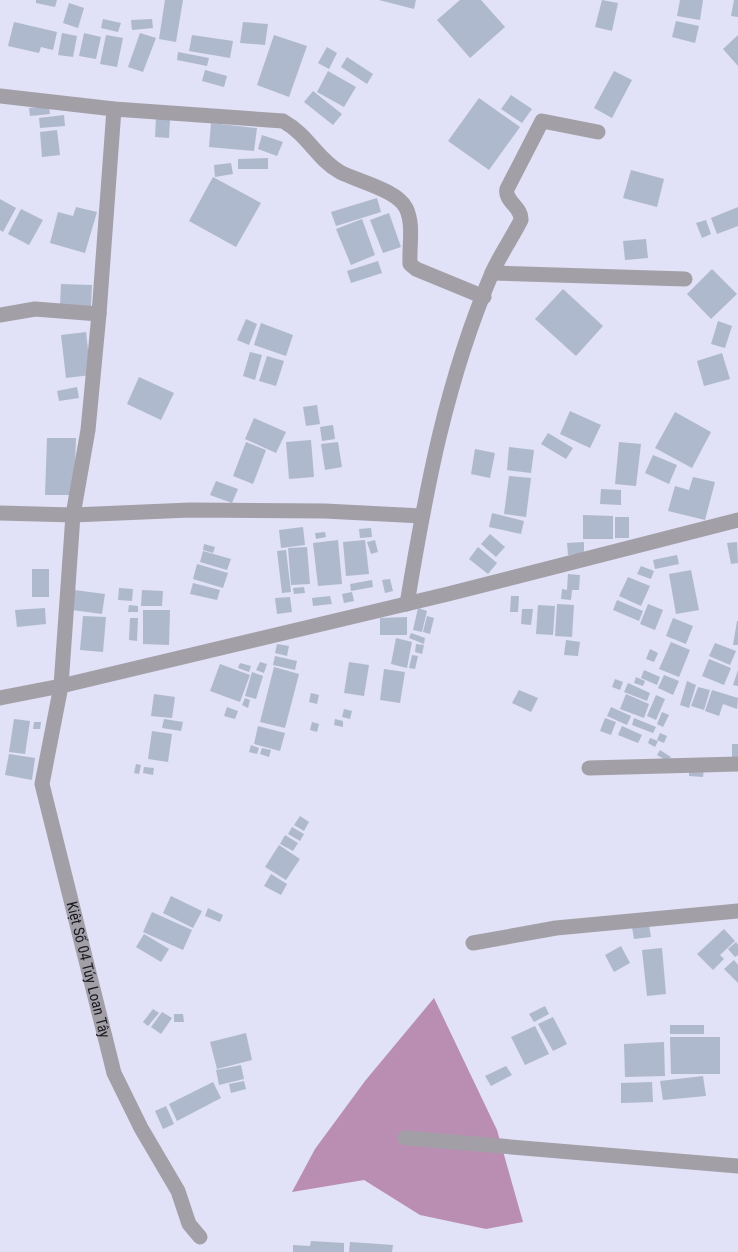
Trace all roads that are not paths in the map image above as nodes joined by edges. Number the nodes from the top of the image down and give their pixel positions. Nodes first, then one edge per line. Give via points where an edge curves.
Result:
1 (0, 96) edge
2 (114, 109) junction
3 (598, 132) dead end
4 (492, 273) junction
5 (685, 279) dead end
6 (484, 297) junction
7 (99, 314) junction
8 (0, 315) edge
9 (0, 514) edge
10 (73, 515) junction
11 (422, 516) junction
12 (738, 520) edge
13 (407, 604) junction
14 (61, 686) junction
15 (0, 698) edge
16 (738, 764) edge
17 (589, 768) dead end
18 (738, 911) edge
19 (473, 943) dead end
20 (404, 1138) dead end
21 (738, 1166) edge
22 (200, 1237) dead end

1 - 2 street
2 - 6 street via 283,121 296,129 339,171 398,198 410,217 410,264
2 - 7 street, Kiệt Số 04 Túy Loan Tây
3 - 4 street via 542,121 507,188 507,197 522,220
4 - 5 street
4 - 6 street
6 - 11 street via 452,383
7 - 8 street via 35,309
7 - 10 street, Kiệt Số 04 Túy Loan Tây via 88,430
9 - 10 street
10 - 11 street via 190,510
10 - 14 street, Kiệt Số 04 Túy Loan Tây
11 - 13 street
12 - 13 street
13 - 14 street
14 - 15 street
14 - 22 street, Kiệt Số 04 Túy Loan Tây via 42,784 114,1073 178,1191 189,1224
16 - 17 street
18 - 19 street via 556,928
20 - 21 street

